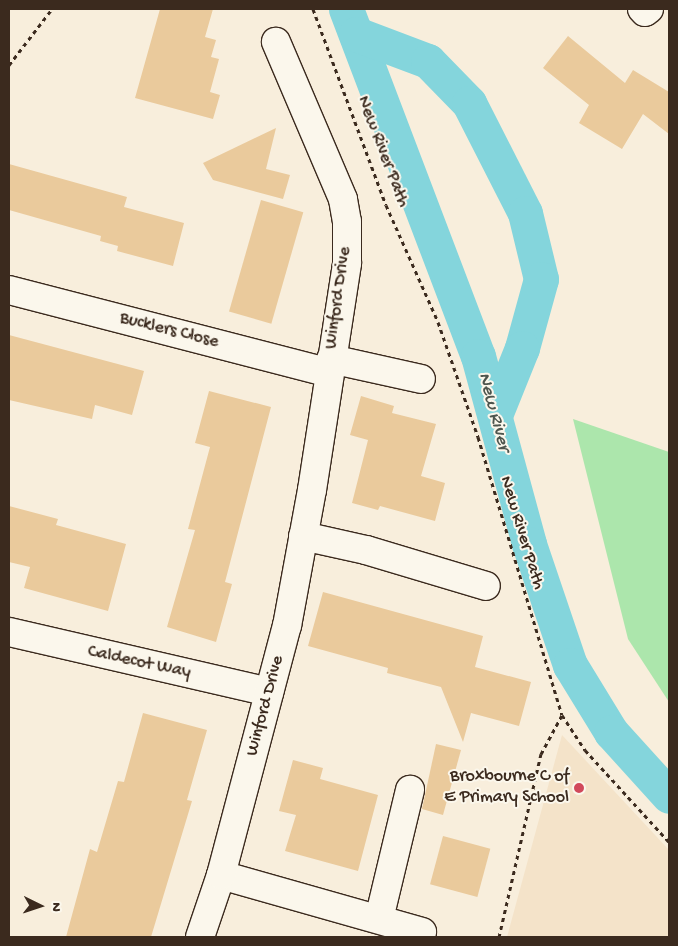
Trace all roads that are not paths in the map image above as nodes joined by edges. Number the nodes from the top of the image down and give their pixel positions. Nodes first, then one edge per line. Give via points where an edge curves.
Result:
1 (276, 42) dead end
2 (9, 290) edge
3 (330, 366) junction
4 (421, 379) dead end
5 (303, 536) junction
6 (486, 586) dead end
7 (9, 632) edge
8 (269, 692) junction
9 (410, 790) dead end
10 (221, 875) junction
11 (379, 918) junction
12 (422, 932) dead end
13 (200, 937) edge

1 - 3 street, Winford Drive via 331,167 344,207 347,263
2 - 3 street, Bucklers Close
3 - 4 street, Bucklers Close
3 - 5 street, Winford Drive
5 - 6 street via 366,550
5 - 8 street, Winford Drive via 287,626
7 - 8 street, Caldecot Way via 91,654
8 - 10 street, Winford Drive
9 - 11 street
10 - 11 street
10 - 13 street, Winford Drive
11 - 12 street

